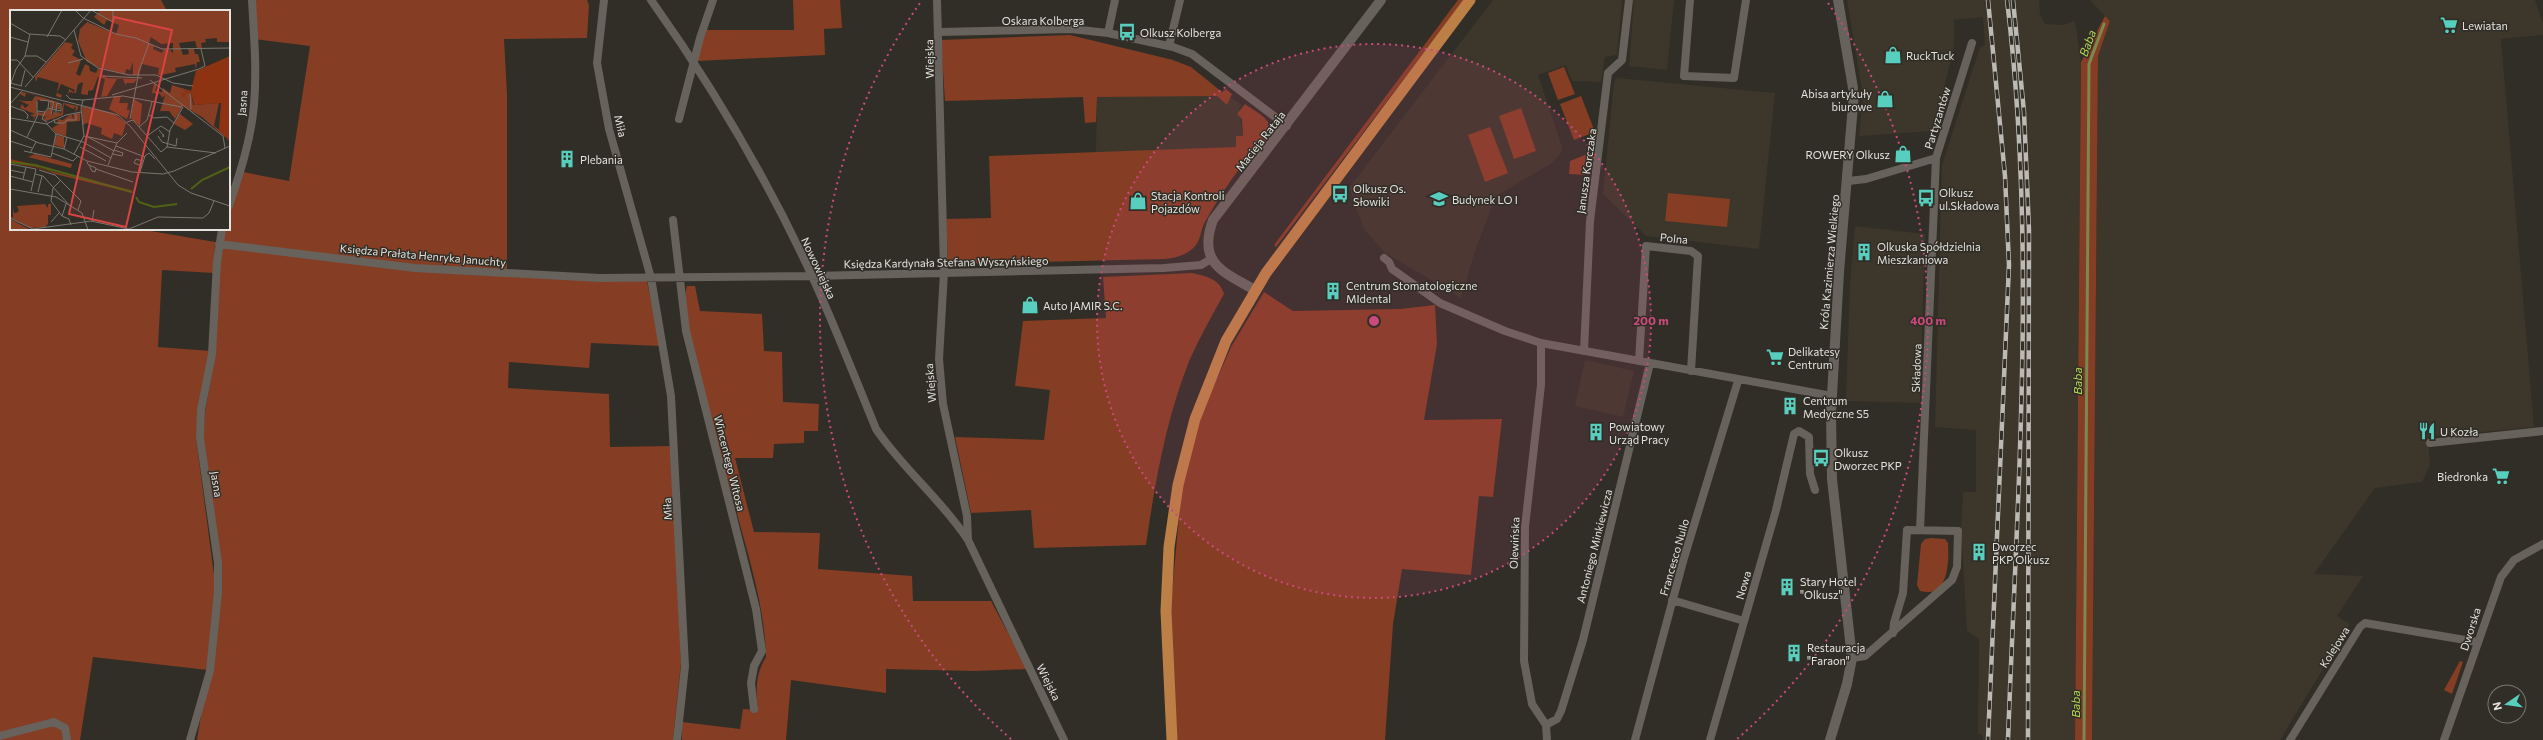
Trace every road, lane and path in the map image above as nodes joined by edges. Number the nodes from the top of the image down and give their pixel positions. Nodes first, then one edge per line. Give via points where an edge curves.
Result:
1 (252, 0) edge
2 (604, 0) edge
3 (651, 0) edge
4 (713, 0) edge
5 (937, 0) edge
6 (1116, 0) edge
7 (1180, 0) edge
8 (1470, 0) edge
9 (1629, 0) edge
10 (1690, 0) edge
11 (1746, 0) edge
12 (1838, 0) edge
13 (1376, 2) edge
14 (939, 32) junction
15 (1108, 33) junction
16 (1972, 43) dead end
17 (1168, 46) junction
18 (694, 61) junction
19 (680, 119) dead end
20 (1287, 126) junction
21 (1936, 158) junction
22 (1848, 181) junction
23 (230, 203) edge
24 (673, 220) dead end
25 (222, 230) edge
26 (218, 244) junction
27 (1384, 258) dead end
28 (1211, 259) junction
29 (944, 272) junction
30 (812, 276) junction
31 (651, 278) junction
32 (679, 278) junction
33 (1255, 290) junction
34 (1541, 343) junction
35 (1584, 351) junction
36 (1640, 361) junction
37 (1650, 363) junction
38 (1691, 371) junction
39 (1738, 381) junction
40 (1832, 396) junction
41 (2543, 431) edge
42 (2430, 443) dead end
43 (1815, 490) dead end
44 (1920, 530) junction
45 (968, 540) junction
46 (2543, 544) edge
47 (1672, 600) junction
48 (1744, 621) junction
49 (1893, 633) junction
50 (2478, 642) junction
51 (1852, 658) junction
52 (754, 709) dead end
53 (1546, 725) junction
54 (0, 736) edge
55 (67, 739) edge
56 (190, 740) edge
57 (677, 740) edge
58 (1064, 740) edge
59 (1172, 740) edge
60 (1547, 740) edge
61 (1635, 740) edge
62 (1710, 740) edge
63 (1830, 740) edge
64 (2290, 740) edge
65 (2444, 740) edge

1 - 23 street, Jasna via 254,105 244,163
2 - 31 street, Miła via 597,63 609,129
3 - 18 street, Nowowiejska
4 - 18 street
5 - 14 street, Wiejska
6 - 15 street
7 - 17 street
8 - 33 main road
9 - 35 street, Janusza Korczaka via 1622,60 1608,73 1590,220
10 - 11 street via 1684,76 1734,78
12 - 22 street, Króla Kazimierza Wielkiego via 1854,91
13 - 20 street, Macieja Rataja
14 - 15 street, Oskara Kolberga via 1071,29
14 - 29 street, Wiejska
15 - 17 street, Oskara Kolberga
16 - 21 street, Partyzantów
17 - 20 street, Oskara Kolberga via 1192,54
18 - 19 street
18 - 30 street, Nowowiejska via 735,127
20 - 28 street, Macieja Rataja via 1213,220 1208,239
21 - 22 street, Partyzantów via 1866,179
21 - 44 street, Składowa
22 - 40 street, Króla Kazimierza Wielkiego via 1839,272
24 - 32 street, Wincentego Witosa
25 - 26 street, Jasna
26 - 31 street, Księdza Prałata Henryka Januchty via 415,268 600,278
26 - 56 street, Jasna via 212,354 201,410 200,438 218,563 218,592 210,671
27 - 34 street via 1392,269 1440,303 1505,331
28 - 29 street, Księdza Kardynała Stefana Wyszyńskiego via 1202,265 1164,268
28 - 33 street via 1218,268
29 - 30 street, Księdza Kardynała Stefana Wyszyńskiego
29 - 45 street, Wiejska via 939,359 943,404 967,516
30 - 32 street, Księdza Kardynała Stefana Wyszyńskiego
30 - 45 street, Nowowiejska via 876,430 888,447 944,507
31 - 32 street
31 - 57 street, Miła via 668,368 676,452 685,666
32 - 52 street, Wincentego Witosa via 690,351 756,609 762,651 754,666 751,683
33 - 59 main road via 1226,341 1195,419 1178,485 1169,547 1166,611
34 - 35 street
34 - 53 street, Olewińska via 1541,385 1525,527 1523,612 1525,677 1535,712
35 - 36 street
36 - 37 street
36 - 38 street, Polna via 1646,246 1691,251 1698,256
37 - 38 street
37 - 53 street, Antoniego Minkiewicza via 1562,711 1557,719
38 - 39 street
39 - 40 street
39 - 47 street, Francesco Nullo
40 - 51 street, Króla Kazimierza Wielkiego via 1832,479
41 - 42 street
43 - 48 street, Nowa via 1810,474 1809,437 1799,430 1794,434 1776,510
44 - 49 street via 1907,530 1903,593
44 - 49 street via 1958,531 1957,567 1946,587
45 - 58 street, Wiejska
46 - 50 street, Dworska via 2514,560 2506,568 2491,600
47 - 48 street
47 - 61 street, Francesco Nullo
48 - 62 street, Nowa
49 - 51 street via 1865,656
50 - 64 street, Kolejowa via 2365,623 2360,627
50 - 65 street, Dworska
51 - 63 street, Króla Kazimierza Wielkiego
53 - 60 street
54 - 55 street via 54,722 65,728

